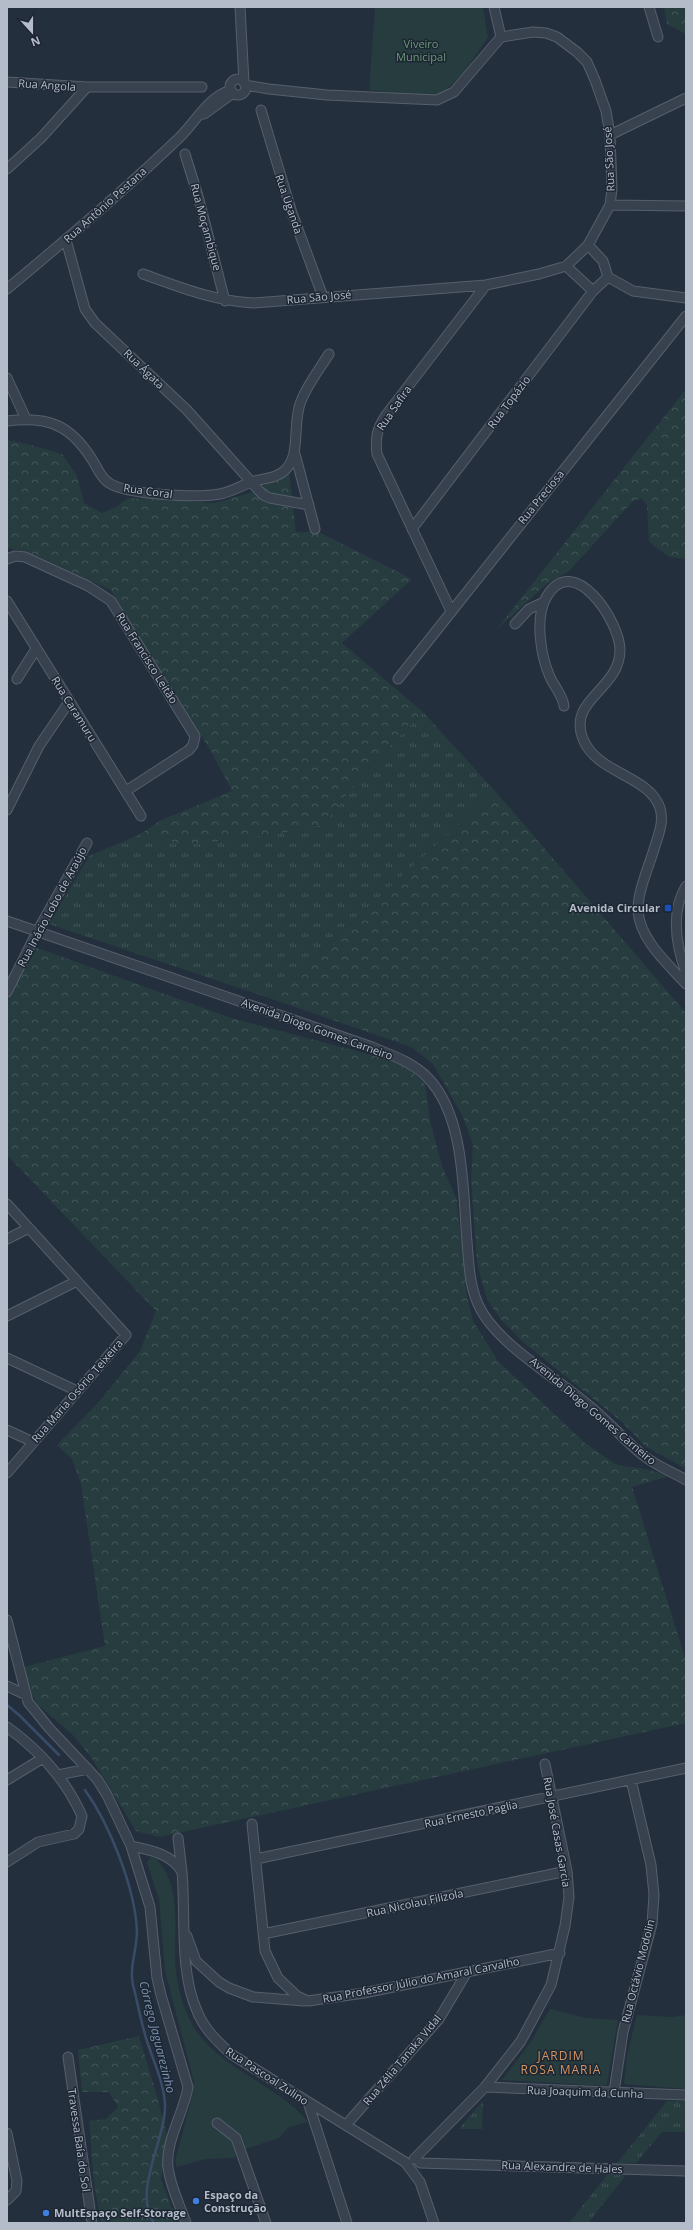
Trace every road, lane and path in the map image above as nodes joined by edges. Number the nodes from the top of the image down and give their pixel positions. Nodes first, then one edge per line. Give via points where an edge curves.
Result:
1 (240, 7) edge
2 (494, 7) edge
3 (649, 7) edge
4 (501, 37) junction
5 (658, 37) dead end
6 (242, 57) junction
7 (7, 82) edge
8 (245, 86) junction
9 (87, 87) junction
10 (202, 87) dead end
11 (232, 88) junction
12 (686, 98) edge
13 (261, 110) dead end
14 (610, 135) junction
15 (185, 154) dead end
16 (7, 169) edge
17 (610, 204) junction
18 (686, 206) edge
19 (66, 240) junction
20 (588, 245) junction
21 (566, 266) junction
22 (143, 274) dead end
23 (608, 278) junction
24 (486, 285) junction
25 (7, 289) edge
26 (593, 291) junction
27 (323, 296) junction
28 (686, 298) edge
29 (225, 301) junction
30 (686, 316) edge
31 (329, 354) dead end
32 (7, 378) edge
33 (26, 419) junction
34 (7, 421) edge
35 (295, 454) junction
36 (252, 482) junction
37 (309, 504) junction
38 (315, 528) dead end
39 (412, 528) junction
40 (7, 559) edge
41 (7, 601) edge
42 (544, 602) junction
43 (451, 611) junction
44 (515, 624) dead end
45 (36, 649) junction
46 (18, 679) dead end
47 (398, 679) dead end
48 (69, 702) junction
49 (564, 706) dead end
50 (126, 791) junction
51 (7, 810) edge
52 (141, 816) dead end
53 (86, 843) dead end
54 (686, 886) edge
55 (7, 921) edge
56 (38, 930) junction
57 (682, 941) edge
58 (686, 974) edge
59 (686, 984) edge
60 (7, 992) edge
61 (7, 1204) edge
62 (29, 1228) junction
63 (7, 1239) edge
64 (77, 1281) junction
65 (7, 1316) edge
66 (7, 1358) edge
67 (77, 1391) junction
68 (7, 1430) edge
69 (33, 1442) junction
70 (7, 1473) edge
71 (686, 1480) edge
72 (7, 1620) edge
73 (7, 1686) edge
74 (26, 1695) junction
75 (7, 1727) edge
76 (43, 1758) junction
77 (545, 1764) dead end
78 (686, 1768) edge
79 (83, 1769) junction
80 (61, 1774) junction
81 (7, 1780) edge
82 (632, 1780) junction
83 (552, 1798) junction
84 (252, 1824) dead end
85 (178, 1838) dead end
86 (131, 1846) junction
87 (256, 1859) junction
88 (7, 1862) edge
89 (567, 1871) junction
90 (182, 1872) junction
91 (185, 1930) junction
92 (263, 1934) junction
93 (560, 1953) junction
94 (467, 1972) junction
95 (308, 2001) junction
96 (68, 2057) dead end
97 (485, 2087) junction
98 (614, 2092) junction
99 (686, 2095) edge
100 (308, 2102) junction
101 (217, 2123) dead end
102 (346, 2125) junction
103 (7, 2133) edge
104 (416, 2164) junction
105 (686, 2171) edge
106 (7, 2200) edge
107 (92, 2223) edge
108 (186, 2223) edge
109 (266, 2223) edge
110 (347, 2223) edge
111 (434, 2223) edge

1 - 6 street
2 - 4 street
3 - 5 street
4 - 8 street via 454,92 437,100 326,95
4 - 14 street, Rua São José via 533,32 546,33 557,37 577,52 587,62 595,80 606,111
6 - 8 street
6 - 11 street
7 - 9 street, Rua Angola
8 - 11 street via 240,80
8 - 11 street via 240,95
9 - 10 street
9 - 16 street via 41,138
11 - 19 street, Rua Antônio Pestana
12 - 14 street
13 - 27 street, Rua Uganda via 292,213
14 - 17 street, Rua São José
15 - 29 street, Rua Moçambique
17 - 18 street
17 - 20 street, Rua São José
19 - 25 street, Rua Antônio Pestana
19 - 36 street, Rua Ágata via 85,309 95,323 187,410
20 - 21 street, Rua São José
20 - 23 street via 603,261
21 - 24 street, Rua São José
21 - 26 street
22 - 29 street, Rua São José
23 - 26 street, Rua Topázio
23 - 28 street via 633,291
24 - 27 street, Rua São José
24 - 39 street, Rua Safira via 378,428 377,454
26 - 39 street, Rua Topázio
27 - 29 street, Rua São José via 253,303
30 - 43 street, Rua Preciosa
31 - 35 street via 300,403 296,420
32 - 33 street
33 - 34 street, Rua Coral
33 - 36 street, Rua Coral via 67,429 102,477 113,486 193,496 219,494
35 - 36 street, Rua Coral via 283,472
35 - 37 street
36 - 37 street via 263,495 270,498
37 - 38 street
39 - 43 street, Rua Safira
40 - 50 street, Rua Francisco Leitão via 15,556 25,557 88,586 111,601 195,736 189,750
41 - 45 street, Rua Caramuru
42 - 44 street via 529,609
42 - 49 street via 540,638 544,659
42 - 59 street via 552,589 561,584 581,584 600,604 618,635 620,659 605,686 584,707 581,719 583,738 595,756 649,791 660,808 661,828 640,896 638,911 642,927 656,951
43 - 47 street, Rua Preciosa
45 - 46 street
45 - 48 street, Rua Caramuru
48 - 50 street, Rua Caramuru
48 - 51 street via 39,746
50 - 52 street, Rua Caramuru
53 - 56 street, Rua Inácio Lobo de Araújo
54 - 57 street via 677,907
55 - 56 street, Avenida Diogo Gomes Carneiro
56 - 60 street, Rua Inácio Lobo de Araújo
56 - 71 street, Avenida Diogo Gomes Carneiro via 106,956 372,1047 405,1061 427,1077 444,1103 457,1138 470,1279 478,1304 487,1319 513,1346 593,1408 636,1450
57 - 58 street
61 - 62 street, Rua Maria Osório Teixeira
62 - 63 street
62 - 64 street, Rua Maria Osório Teixeira
64 - 65 street
64 - 67 street, Rua Maria Osório Teixeira via 126,1335
66 - 67 street
67 - 69 street, Rua Maria Osório Teixeira
68 - 69 street
69 - 70 street, Rua Maria Osório Teixeira
72 - 74 street
73 - 74 street
74 - 79 street via 30,1706
75 - 76 street
76 - 80 street
76 - 81 street
77 - 83 street, Rua José Casas Garcia
78 - 82 street, Rua Ernesto Paglia
79 - 80 street
79 - 86 street via 107,1795
80 - 88 street via 82,1816 79,1829 74,1834 38,1842
82 - 83 street, Rua Ernesto Paglia
82 - 98 street, Rua Octávio Modolin via 651,1865 654,1895 652,1924 623,2032
83 - 87 street, Rua Ernesto Paglia
83 - 89 street, Rua José Casas Garcia
84 - 87 street, Rua Professor Júlio do Amaral Carvalho
85 - 90 street, Rua Pascoal Zulino
86 - 90 street via 156,1852 168,1858
86 - 108 street via 150,1907 161,1995 188,2087 168,2160
87 - 92 street, Rua Professor Júlio do Amaral Carvalho
89 - 92 street, Rua Nicolau Filizola
89 - 93 street, Rua José Casas Garcia via 569,1897
90 - 91 street, Rua Pascoal Zulino
91 - 95 street via 196,1961 229,1988 253,1997
91 - 100 street, Rua Pascoal Zulino via 184,1951 192,1996 197,2012 208,2030 231,2054
92 - 95 street, Rua Professor Júlio do Amaral Carvalho via 265,1951 278,1978 297,1996
93 - 94 street, Rua Professor Júlio do Amaral Carvalho
93 - 97 street, Rua José Casas Garcia via 551,1985 537,2014 522,2040
94 - 95 street, Rua Professor Júlio do Amaral Carvalho via 364,1993
94 - 102 street, Rua Zélia Tanaka Vidal via 439,2019
96 - 107 street, Travessa Baía do Sol
97 - 98 street, Rua Joaquim da Cunha
97 - 104 street, Rua José Casas Garcia via 430,2143
98 - 99 street, Rua Joaquim da Cunha
100 - 102 street, Rua Pascoal Zulino
100 - 110 street
101 - 109 street via 236,2138
102 - 104 street, Rua Pascoal Zulino via 397,2156
103 - 106 street via 17,2181 16,2191
104 - 105 street, Rua Alexandre de Hales
104 - 111 street

